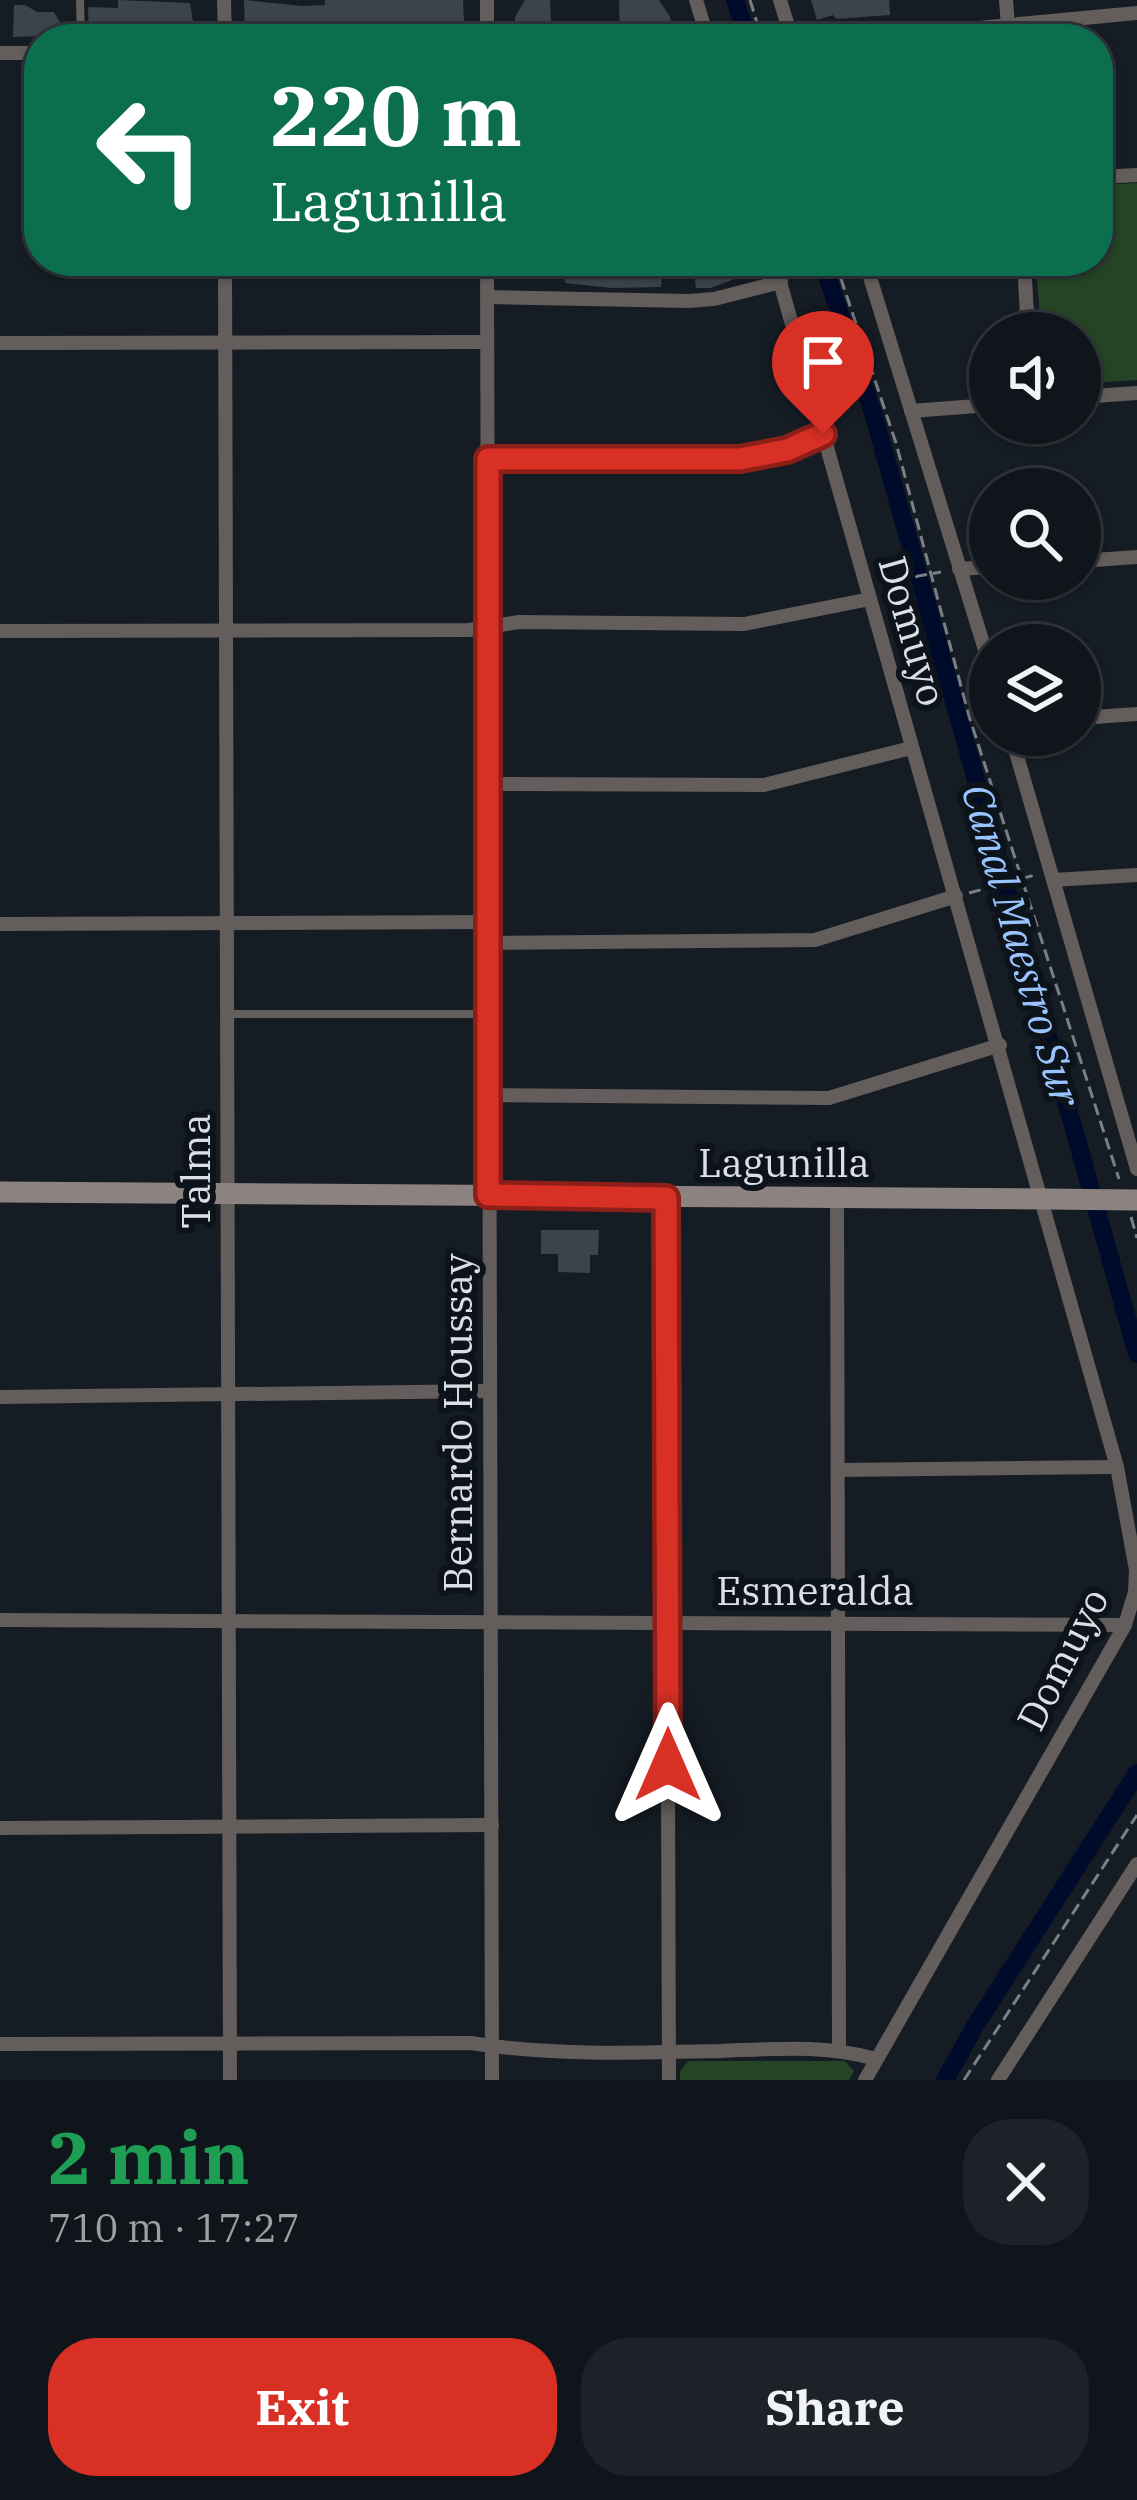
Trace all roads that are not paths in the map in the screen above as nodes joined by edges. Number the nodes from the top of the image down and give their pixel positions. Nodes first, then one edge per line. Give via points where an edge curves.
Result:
1 (1137, 13) edge
2 (1066, 24) edge
3 (225, 276) edge
4 (487, 276) edge
5 (779, 276) edge
6 (870, 276) edge
7 (1025, 276) edge
8 (781, 282) junction
9 (487, 297) junction
10 (1027, 312) edge
11 (0, 343) edge
12 (225, 343) junction
13 (488, 343) junction
14 (1137, 393) edge
15 (1101, 396) edge
16 (969, 406) edge
17 (911, 411) junction
18 (823, 434) junction
19 (488, 459) junction
20 (1137, 557) edge
21 (1101, 560) edge
22 (969, 568) edge
23 (959, 569) junction
24 (870, 599) junction
25 (977, 624) edge
26 (488, 627) junction
27 (0, 631) edge
28 (226, 631) junction
29 (1137, 714) edge
30 (1101, 717) edge
31 (911, 748) junction
32 (1017, 756) edge
33 (489, 784) junction
34 (1137, 875) edge
35 (1053, 880) junction
36 (956, 896) junction
37 (489, 922) junction
38 (0, 924) edge
39 (227, 924) junction
40 (489, 943) junction
41 (227, 1014) junction
42 (489, 1014) junction
43 (1000, 1046) junction
44 (489, 1095) junction
45 (1131, 1126) edge
46 (1137, 1169) edge
47 (0, 1192) edge
48 (227, 1194) junction
49 (488, 1195) junction
50 (1128, 1196) edge
51 (836, 1197) junction
52 (666, 1198) junction
53 (1044, 1199) junction
54 (490, 1391) junction
55 (228, 1396) junction
56 (0, 1397) edge
57 (1118, 1467) junction
58 (838, 1470) junction
59 (229, 1619) junction
60 (0, 1620) edge
61 (491, 1621) junction
62 (668, 1622) junction
63 (840, 1623) junction
64 (1125, 1624) junction
65 (492, 1825) junction
66 (229, 1826) junction
67 (0, 1828) edge
68 (1137, 1864) edge
69 (230, 2043) junction
70 (0, 2044) edge
71 (492, 2047) junction
72 (839, 2048) junction
73 (668, 2052) junction
74 (876, 2059) junction
75 (1004, 2078) edge
76 (230, 2080) edge
77 (492, 2080) edge
78 (669, 2080) edge
79 (865, 2080) edge

1 - 2 street
3 - 12 street, Talma
4 - 9 street, Bernardo Houssay
5 - 8 street, Domuyo
6 - 17 street, Domuyo
7 - 10 street
8 - 9 street via 702,300
8 - 18 street, Domuyo
9 - 13 street, Bernardo Houssay
11 - 12 street
12 - 13 street
12 - 28 street, Talma
13 - 19 street, Bernardo Houssay
14 - 15 street
16 - 17 street
17 - 23 street, Domuyo
18 - 19 street via 740,459
18 - 24 street, Domuyo
19 - 26 street, Bernardo Houssay
20 - 21 street
22 - 23 street
23 - 25 street, Domuyo
24 - 26 street via 744,623
24 - 31 street, Domuyo
26 - 28 street
26 - 33 street, Bernardo Houssay
27 - 28 street
28 - 39 street, Talma
29 - 30 street
31 - 33 street via 764,785
31 - 36 street, Domuyo
32 - 35 street
33 - 37 street, Bernardo Houssay
34 - 35 street
35 - 45 street
36 - 40 street via 814,940
36 - 43 street, Domuyo
37 - 39 street
37 - 40 street, Bernardo Houssay
38 - 39 street
39 - 41 street, Talma
40 - 42 street, Bernardo Houssay
41 - 42 lane
41 - 48 street, Talma
42 - 44 street, Bernardo Houssay
43 - 44 street via 830,1098
43 - 53 street, Domuyo
44 - 49 street, Bernardo Houssay
45 - 46 street
47 - 48 main road, Lagunilla
48 - 49 main road, Lagunilla
48 - 55 street, Talma
49 - 52 main road, Lagunilla
49 - 54 street, Bernardo Houssay
50 - 53 main road, Lagunilla, bridge
51 - 52 main road, Lagunilla
51 - 53 main road, Lagunilla
51 - 58 street
52 - 62 street
53 - 57 street, Domuyo
54 - 55 street
54 - 61 street, Bernardo Houssay
55 - 56 street
55 - 59 street, Talma
57 - 58 street
57 - 64 street, Domuyo via 1136,1570
58 - 63 street
59 - 60 street, Esmeralda
59 - 61 street, Esmeralda
59 - 66 street, Talma
61 - 62 street, Esmeralda
61 - 65 street, Bernardo Houssay
62 - 63 street, Esmeralda
62 - 73 street
63 - 64 street, Esmeralda
63 - 72 street
64 - 74 street, Domuyo
65 - 66 street
65 - 71 street, Bernardo Houssay
66 - 67 street
66 - 69 street, Talma
68 - 75 street
69 - 70 street
69 - 71 street
69 - 76 street, Talma
71 - 73 street
71 - 77 street, Bernardo Houssay
72 - 73 street
72 - 74 street
73 - 78 street
74 - 79 street, Domuyo

